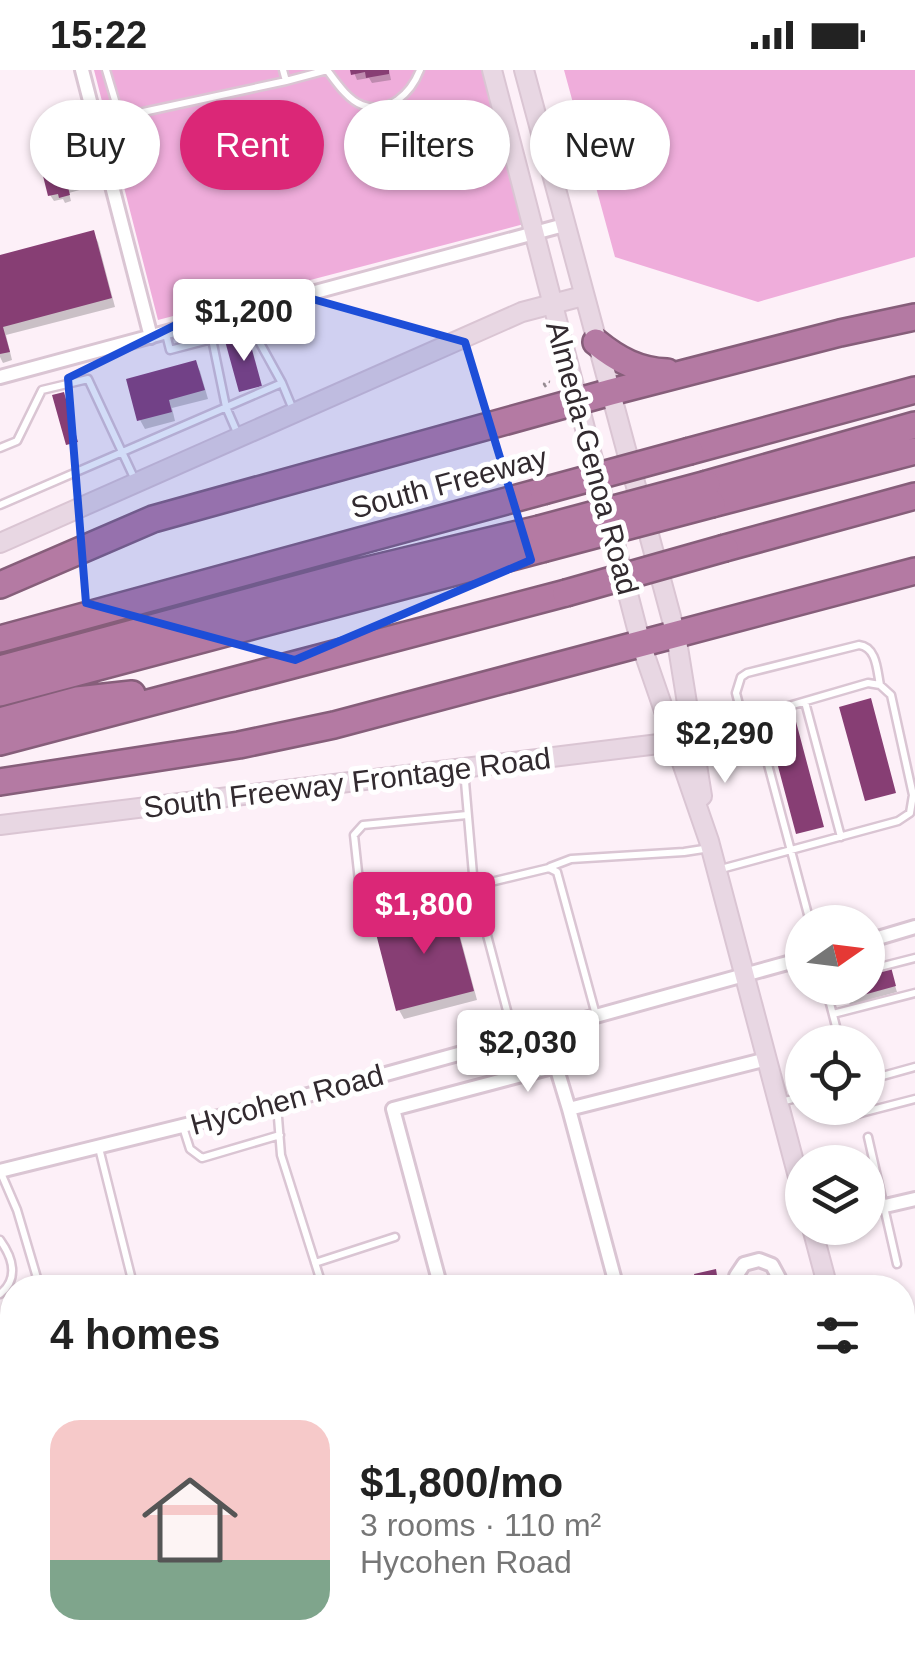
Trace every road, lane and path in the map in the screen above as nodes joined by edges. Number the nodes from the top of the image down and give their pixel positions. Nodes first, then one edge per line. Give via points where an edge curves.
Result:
1 (82, 70) edge
2 (106, 70) edge
3 (283, 70) edge
4 (327, 70) edge
5 (420, 70) edge
6 (492, 70) edge
7 (524, 70) edge
8 (286, 81) junction
9 (564, 225) junction
10 (533, 233) junction
11 (583, 296) junction
12 (551, 304) junction
13 (250, 310) junction
14 (915, 316) edge
15 (158, 334) junction
16 (596, 342) junction
17 (687, 372) junction
18 (0, 377) edge
19 (282, 383) junction
20 (915, 390) edge
21 (610, 392) junction
22 (578, 401) junction
23 (226, 407) junction
24 (295, 414) junction
25 (915, 425) edge
26 (239, 438) junction
27 (0, 448) edge
28 (915, 451) edge
29 (124, 452) junction
30 (136, 483) junction
31 (709, 494) junction
32 (915, 496) edge
33 (0, 504) edge
34 (540, 539) junction
35 (0, 543) edge
36 (269, 566) junction
37 (915, 571) edge
38 (0, 585) edge
39 (676, 635) junction
40 (0, 639) edge
41 (641, 644) junction
42 (9, 666) edge
43 (221, 684) junction
44 (880, 685) junction
45 (0, 693) edge
46 (805, 702) junction
47 (755, 716) junction
48 (742, 720) junction
49 (0, 721) edge
50 (684, 741) junction
51 (0, 742) edge
52 (464, 769) junction
53 (0, 782) edge
54 (468, 816) junction
55 (0, 825) edge
56 (842, 836) junction
57 (710, 845) junction
58 (791, 850) junction
59 (549, 868) junction
60 (717, 870) junction
61 (474, 886) junction
62 (806, 905) edge
63 (915, 928) edge
64 (885, 936) edge
65 (915, 958) edge
66 (785, 965) edge
67 (885, 966) edge
68 (746, 976) junction
69 (915, 993) edge
70 (831, 1005) edge
71 (833, 1014) junction
72 (596, 1016) junction
73 (836, 1025) edge
74 (514, 1039) junction
75 (768, 1059) junction
76 (915, 1066) edge
77 (885, 1075) edge
78 (915, 1099) edge
79 (785, 1100) edge
80 (779, 1102) junction
81 (276, 1104) junction
82 (885, 1105) edge
83 (570, 1109) junction
84 (184, 1127) junction
85 (280, 1135) junction
86 (868, 1137) dead end
87 (790, 1145) edge
88 (870, 1145) edge
89 (98, 1147) junction
90 (0, 1172) edge
91 (915, 1199) edge
92 (885, 1206) edge
93 (885, 1210) edge
94 (394, 1238) dead end
95 (0, 1240) edge
96 (817, 1245) edge
97 (315, 1262) junction
98 (897, 1264) dead end
99 (12, 1275) edge
100 (36, 1275) edge
101 (131, 1275) edge
102 (319, 1275) edge
103 (438, 1275) edge
104 (614, 1275) edge
105 (737, 1275) edge
106 (777, 1275) edge
107 (825, 1275) edge

1 - 15 street
2 - 8 lane via 120,117
3 - 8 lane
4 - 5 lane via 360,105 376,107 406,94
4 - 8 lane
6 - 10 main road, Almeda-Genoa Road
7 - 9 main road, Almeda-Genoa Road
9 - 10 street
9 - 11 main road, Almeda-Genoa Road
10 - 12 main road, Almeda-Genoa Road
10 - 13 street
11 - 12 main road
11 - 16 main road, Almeda-Genoa Road
12 - 22 main road, Almeda-Genoa Road
12 - 24 main road
13 - 15 street
13 - 19 lane via 255,334
14 - 17 highway
15 - 18 street
15 - 23 lane via 170,350 212,339
16 - 17 highway via 630,365
16 - 21 main road, Almeda-Genoa Road
17 - 21 highway
19 - 23 lane
19 - 24 lane
20 - 36 highway, South Freeway, bridge
21 - 22 highway
21 - 39 main road, Almeda-Genoa Road
22 - 38 highway via 153,519
22 - 41 main road, Almeda-Genoa Road
23 - 26 lane
23 - 29 lane
24 - 26 main road
25 - 31 highway
26 - 30 main road
27 - 29 lane via 18,441 42,390 88,378
28 - 31 highway
29 - 30 lane
29 - 33 lane
30 - 35 main road
31 - 34 highway, bridge
32 - 43 highway, bridge
34 - 42 highway via 355,574
34 - 45 highway
36 - 40 highway, South Freeway
36 - 42 highway
37 - 39 highway
39 - 41 highway
39 - 50 main road, Almeda-Genoa Road
41 - 50 main road, Almeda-Genoa Road
41 - 53 highway via 334,726
43 - 49 highway via 77,700
43 - 51 highway
44 - 46 lane
44 - 48 lane via 867,646 784,664 740,677
44 - 56 lane via 891,695 913,795 910,813
46 - 47 lane
46 - 56 lane
47 - 48 lane
47 - 58 lane
48 - 50 lane
50 - 52 main road, South Freeway Frontage Road
50 - 57 main road, Almeda-Genoa Road
52 - 54 lane
52 - 55 main road, South Freeway Frontage Road
54 - 61 lane
54 - 61 lane via 363,825 354,834 359,881 367,888 468,880
56 - 58 lane
57 - 59 lane via 571,859
57 - 60 main road, Almeda-Genoa Road
58 - 60 lane
58 - 62 lane
59 - 61 lane
59 - 72 lane via 558,872
60 - 68 main road, Almeda-Genoa Road
61 - 74 lane
63 - 64 street
65 - 67 lane
66 - 68 street, Hycohen Road
68 - 72 street, Hycohen Road
68 - 75 main road, Almeda-Genoa Road
69 - 71 lane
70 - 71 lane
71 - 73 lane
72 - 74 street, Hycohen Road
74 - 81 street, Hycohen Road
75 - 80 main road, Almeda-Genoa Road
75 - 83 street
76 - 77 lane
78 - 82 lane
79 - 80 lane
80 - 87 main road, Almeda-Genoa Road
81 - 84 street, Hycohen Road
81 - 85 lane
83 - 103 street via 556,1066 393,1109
83 - 104 street
84 - 85 lane via 190,1149 202,1158
84 - 89 street, Hycohen Road
85 - 97 lane via 280,1155
86 - 88 lane
89 - 90 street, Hycohen Road
89 - 101 lane
90 - 100 lane
91 - 92 street
93 - 98 lane
94 - 97 lane
95 - 99 lane
96 - 107 main road
97 - 102 lane
105 - 106 street via 744,1264 760,1260

